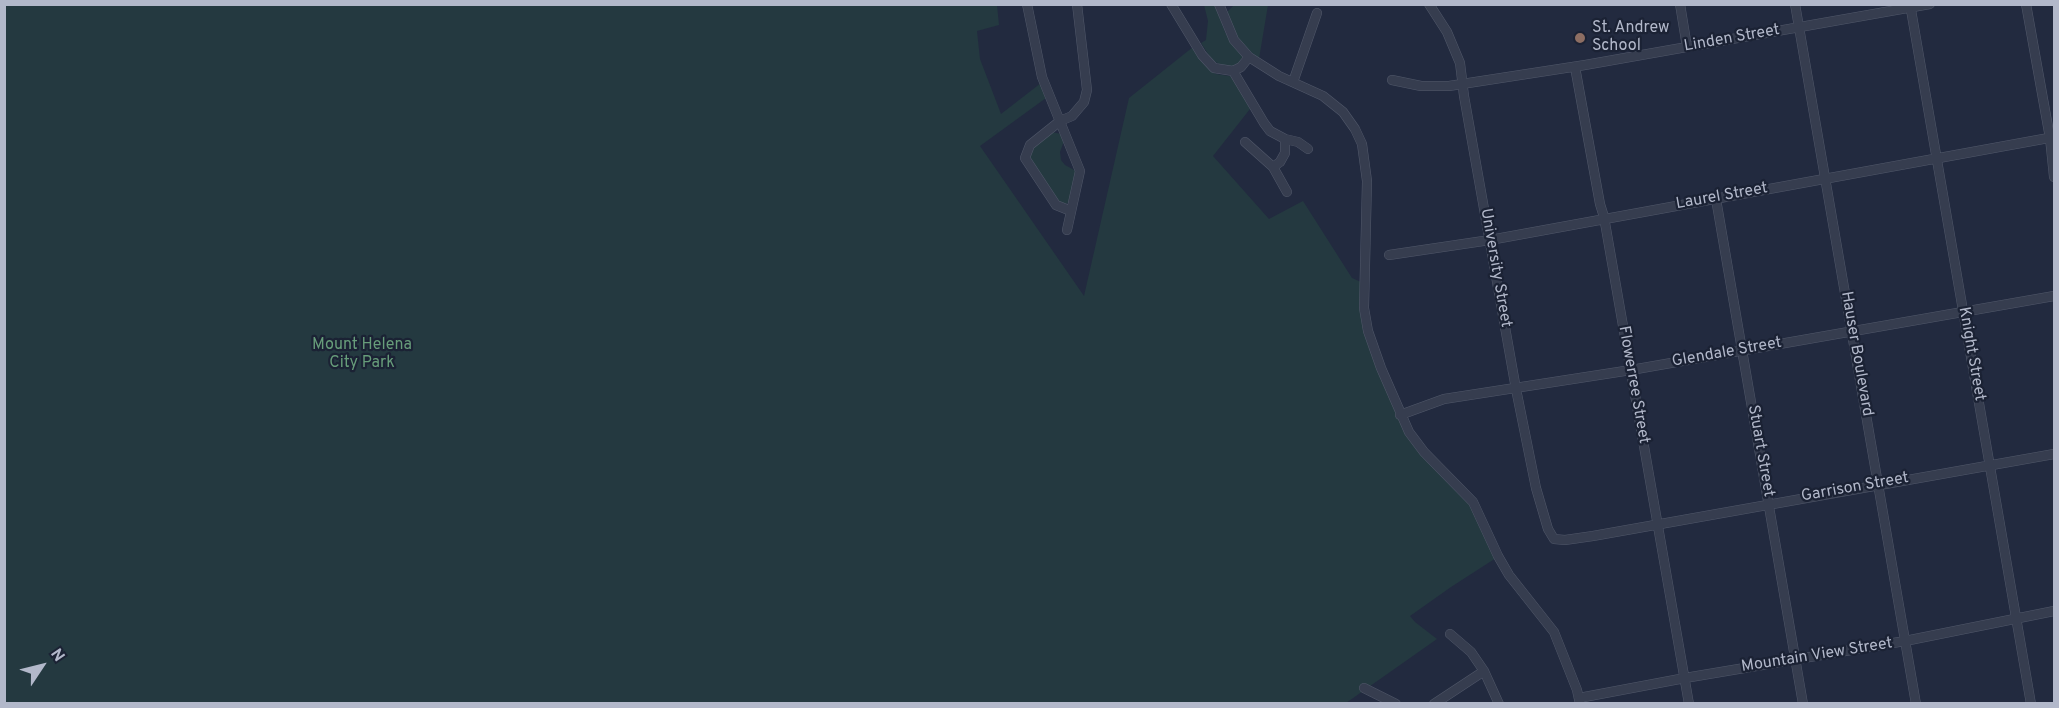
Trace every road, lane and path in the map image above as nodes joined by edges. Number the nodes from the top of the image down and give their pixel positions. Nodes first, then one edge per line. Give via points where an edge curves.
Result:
1 (1027, 4) edge
2 (1077, 4) edge
3 (1172, 4) edge
4 (1219, 4) edge
5 (1430, 4) edge
6 (1680, 4) edge
7 (1795, 4) edge
8 (1930, 4) edge
9 (2026, 4) edge
10 (1910, 6) edge
11 (1317, 13) dead end
12 (1799, 28) junction
13 (1687, 47) junction
14 (1249, 57) junction
15 (1575, 67) junction
16 (1233, 71) junction
17 (1392, 80) dead end
18 (1293, 82) junction
19 (1462, 84) junction
20 (1060, 121) junction
21 (2052, 137) edge
22 (1285, 139) junction
23 (1245, 142) dead end
24 (1308, 149) dead end
25 (1936, 159) junction
26 (1273, 167) junction
27 (2055, 177) edge
28 (1824, 179) junction
29 (1287, 192) dead end
30 (1716, 198) junction
31 (1071, 212) junction
32 (1604, 218) junction
33 (1067, 230) dead end
34 (1490, 240) junction
35 (1389, 255) dead end
36 (2055, 296) edge
37 (1964, 312) junction
38 (1853, 332) junction
39 (1742, 351) junction
40 (1631, 370) junction
41 (1516, 389) junction
42 (1400, 414) junction
43 (2055, 454) edge
44 (1990, 466) junction
45 (1879, 484) junction
46 (1769, 504) junction
47 (1657, 523) junction
48 (1551, 537) joint
49 (2055, 611) edge
50 (2017, 617) junction
51 (1450, 634) dead end
52 (1905, 642) junction
53 (1796, 659) junction
54 (1484, 671) junction
55 (1685, 678) junction
56 (1364, 688) dead end
57 (1580, 700) edge
58 (1396, 704) edge
59 (1434, 704) edge
60 (1499, 704) edge
61 (1689, 704) edge
62 (1803, 704) edge
63 (1916, 704) edge
64 (2031, 704) edge

1 - 20 street via 1042,76
2 - 20 street via 1087,90 1079,109
3 - 16 street via 1208,63 1219,70
4 - 14 street via 1234,39
5 - 19 street, University Street via 1455,48
6 - 13 street
7 - 12 street, Hauser Boulevard
8 - 10 street, Linden Street
9 - 21 street
10 - 12 street, Linden Street
10 - 25 street, Knight Street
11 - 18 street
12 - 13 street, Linden Street
12 - 28 street, Hauser Boulevard
13 - 15 street, Linden Street
14 - 16 street
14 - 18 street
15 - 19 street, Linden Street
15 - 32 street, Flowerree Street
16 - 22 street via 1270,131
17 - 19 street, Linden Street via 1421,86
18 - 42 street via 1334,104 1348,118 1362,144 1367,181 1364,308 1368,331
19 - 34 street, University Street
20 - 31 street via 1080,171
20 - 31 street via 1030,145 1025,158 1056,205
21 - 25 street, Laurel Street
21 - 27 street
22 - 24 street
22 - 26 street via 1285,153
23 - 26 street
25 - 28 street, Laurel Street
25 - 37 street, Knight Street
26 - 29 street
28 - 30 street, Laurel Street
28 - 38 street, Hauser Boulevard
30 - 32 street, Laurel Street
30 - 39 street, Stuart Street
31 - 33 street
32 - 34 street, Laurel Street
32 - 40 street, Flowerree Street
34 - 35 street, Laurel Street
34 - 41 street, University Street
36 - 37 street, Glendale Street
37 - 38 street, Glendale Street
37 - 44 street, Knight Street
38 - 39 street, Glendale Street
38 - 45 street, Hauser Boulevard
39 - 40 street, Glendale Street
39 - 46 street, Stuart Street
40 - 41 street, Glendale Street
40 - 47 street, Flowerree Street
41 - 42 street, Glendale Street via 1444,399
41 - 48 street, University Street via 1536,488
42 - 57 street via 1424,452 1473,502 1509,575 1554,632
43 - 44 street, Garrison Street
44 - 45 street, Garrison Street
44 - 50 street, Knight Street
45 - 46 street, Garrison Street
45 - 52 street, Hauser Boulevard
46 - 47 street, Garrison Street
46 - 53 street, Stuart Street
47 - 48 street, Garrison Street via 1558,541
47 - 55 street, Flowerree Street
49 - 50 street, Mountain View Street
50 - 52 street, Mountain View Street
50 - 64 street, Knight Street
51 - 54 street via 1471,652
52 - 53 street, Mountain View Street
52 - 63 street, Hauser Boulevard
53 - 55 street, Mountain View Street
53 - 62 street, Stuart Street
54 - 59 street
54 - 60 street
55 - 57 street, Mountain View Street
55 - 61 street, Flowerree Street
56 - 58 street

